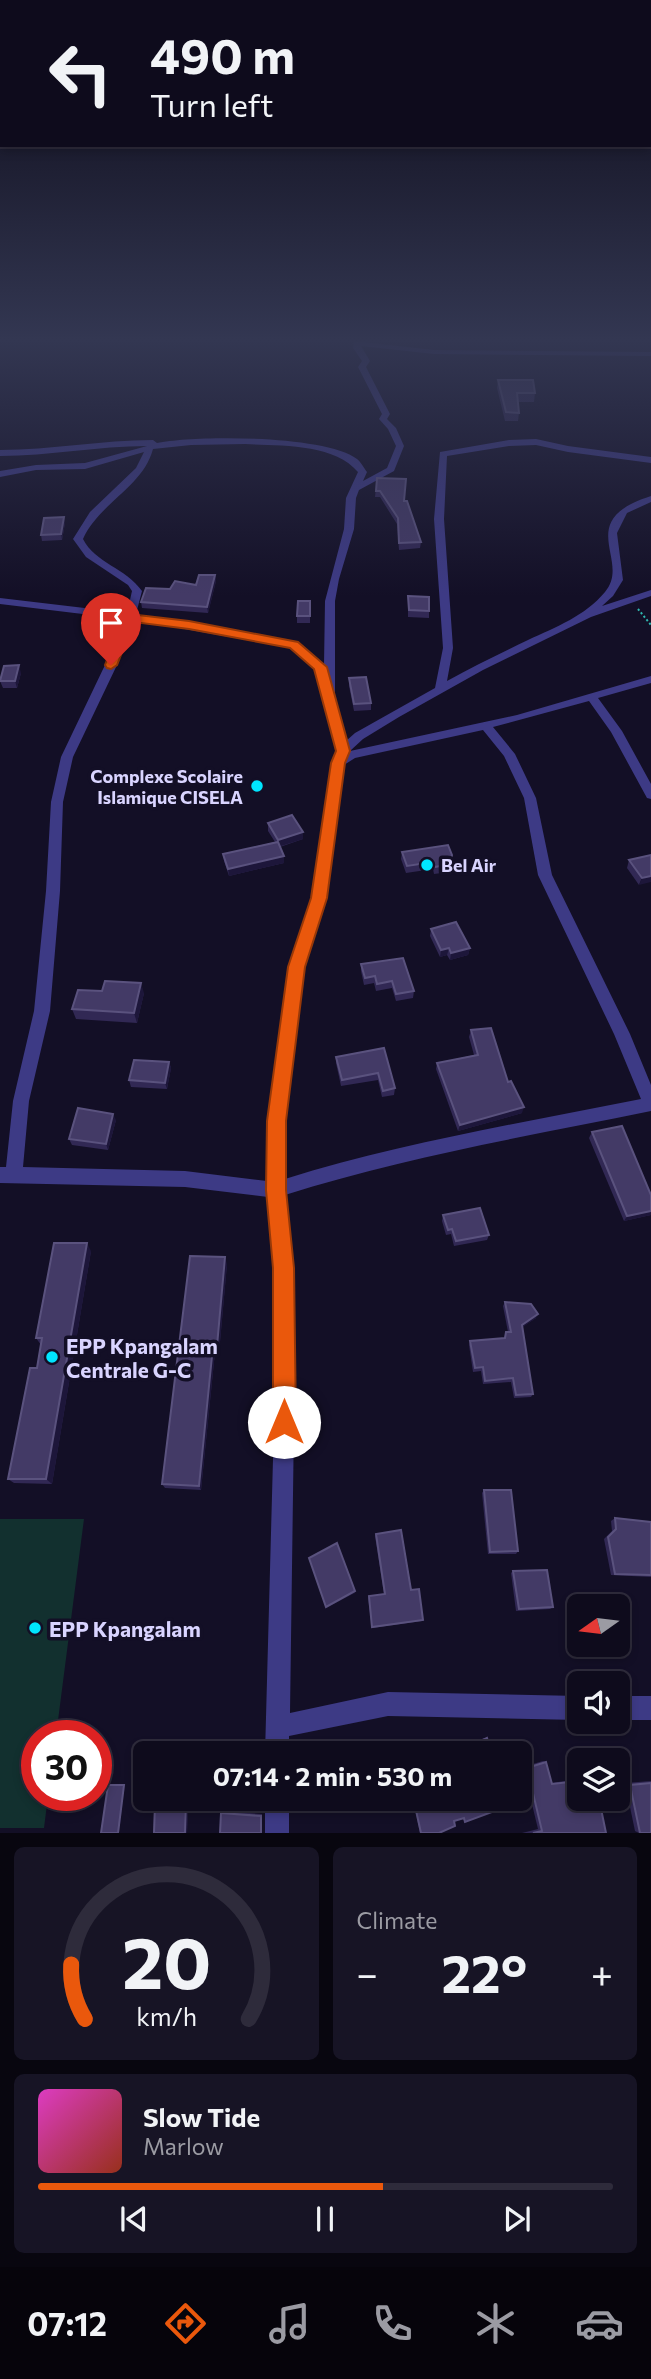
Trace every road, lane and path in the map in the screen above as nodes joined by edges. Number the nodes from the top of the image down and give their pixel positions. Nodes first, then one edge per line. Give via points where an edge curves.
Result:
1 (387, 425) edge
2 (172, 443) junction
3 (149, 449) junction
4 (0, 453) edge
5 (651, 460) edge
6 (0, 474) edge
7 (355, 489) junction
8 (651, 499) edge
9 (651, 593) edge
10 (0, 601) edge
11 (586, 616) junction
12 (129, 617) junction
13 (651, 679) edge
14 (440, 689) junction
15 (591, 696) junction
16 (330, 699) junction
17 (486, 726) junction
18 (341, 757) junction
19 (651, 795) edge
20 (651, 1104) edge
21 (7, 1175) edge
22 (276, 1190) junction
23 (651, 1707) edge
24 (567, 1708) edge
25 (630, 1708) edge
26 (277, 1727) junction
27 (277, 1741) edge
28 (277, 1811) edge
29 (276, 1833) edge

1 - 7 street via 400,446 391,469
2 - 3 street
2 - 4 street
2 - 7 street via 274,443 344,455 363,468
3 - 6 street via 84,466
3 - 12 street via 137,472 85,521 78,540 83,550 134,586 136,597
5 - 14 street via 536,442 443,454 439,519 448,648
7 - 16 street via 330,601
8 - 11 street via 623,511 612,533 618,580
9 - 11 street
10 - 12 street
11 - 14 street
12 - 16 street via 293,645 320,667
12 - 21 street via 101,689 66,757 57,802 42,1011
13 - 15 street
14 - 18 street via 359,736
15 - 17 street
15 - 19 street
16 - 18 street
17 - 18 street
17 - 20 street via 509,754 530,798 545,875
18 - 22 street via 319,898 297,967 276,1121
20 - 22 street via 410,1153
21 - 22 street via 185,1179
22 - 26 street via 284,1268
23 - 25 street
24 - 26 street via 388,1704
26 - 27 street
28 - 29 street

